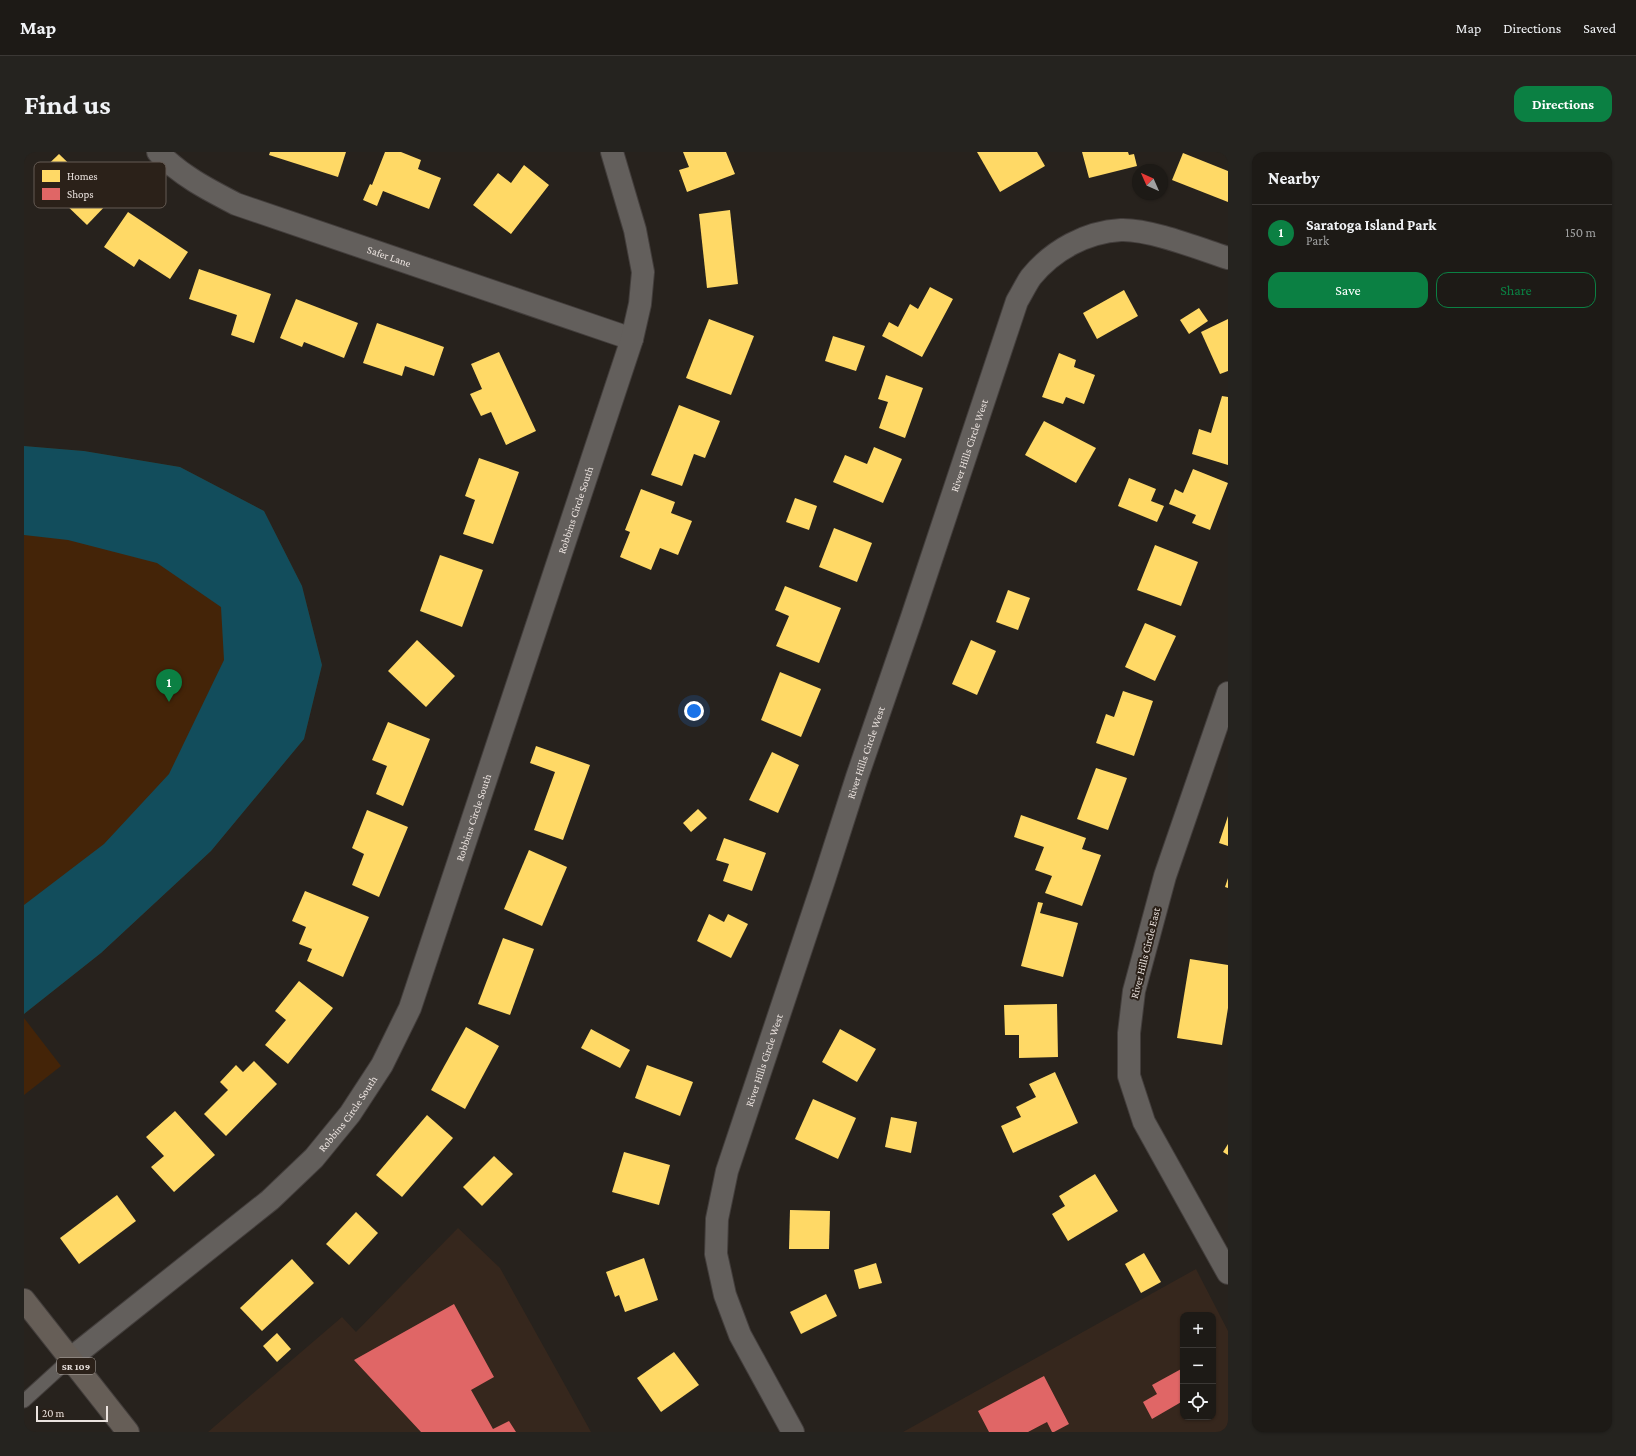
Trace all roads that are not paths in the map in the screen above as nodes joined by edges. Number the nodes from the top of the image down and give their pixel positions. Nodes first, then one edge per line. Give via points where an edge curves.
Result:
1 (158, 152) edge
2 (612, 152) edge
3 (1228, 258) edge
4 (632, 339) junction
5 (1228, 692) edge
6 (1228, 1273) edge
7 (26, 1305) edge
8 (70, 1359) junction
9 (24, 1401) edge
10 (128, 1432) edge
11 (793, 1432) edge

1 - 4 street, Safer Lane via 195,183 236,204
2 - 4 street, Robbins Circle South via 635,230 643,272 640,304
3 - 11 street, River Hills Circle West via 1150,234 1122,230 1092,235 1068,245 1050,258 1031,278 1017,300 729,1164 719,1212 716,1254 725,1295 740,1335
4 - 8 street, Robbins Circle South via 410,1008 382,1065 350,1114 314,1158 270,1200
5 - 6 street, River Hills Circle East via 1165,876 1134,991 1129,1033 1129,1076 1144,1122
7 - 8 main road, SR 109
8 - 9 lane
8 - 10 main road, SR 109

